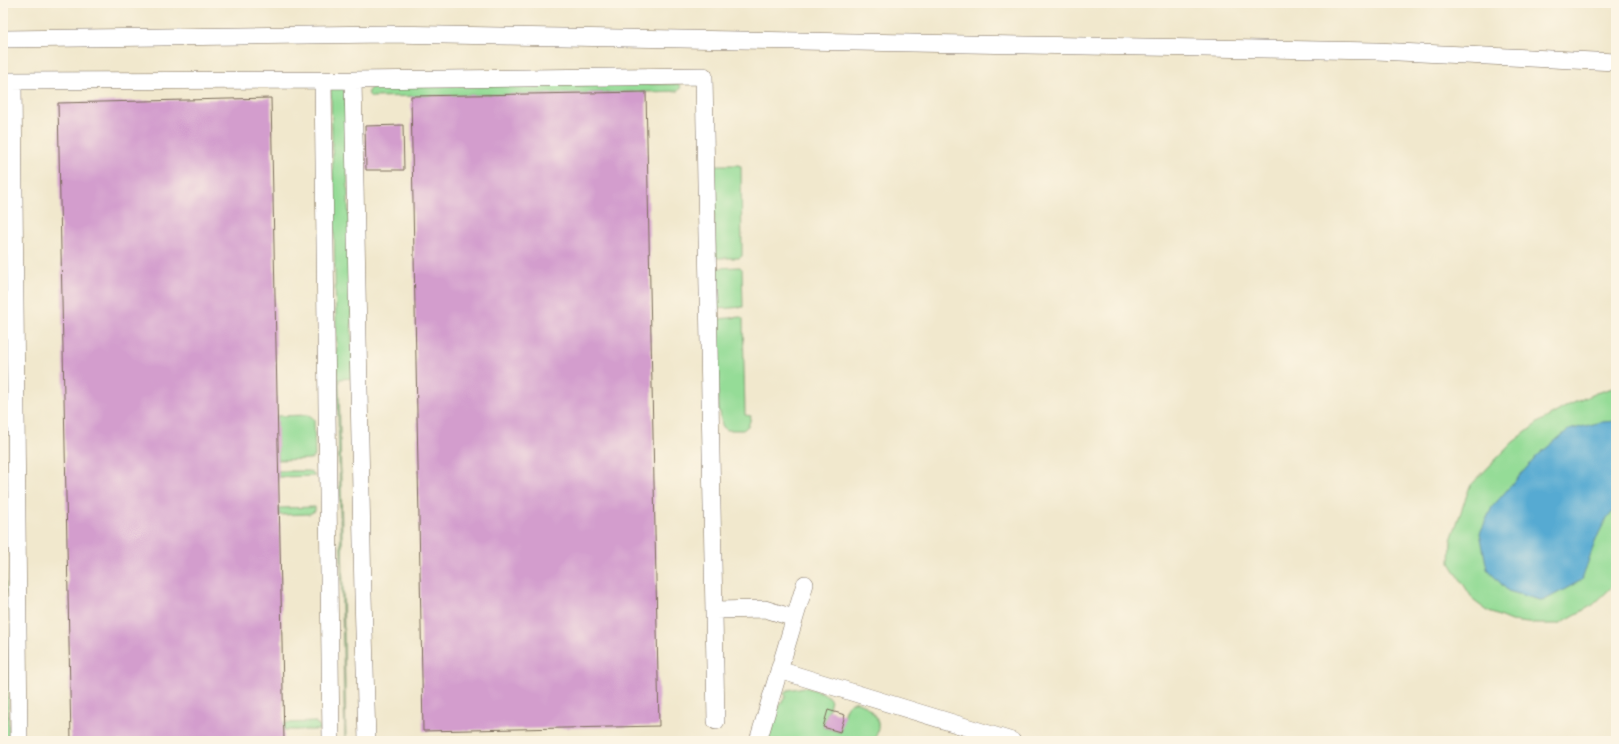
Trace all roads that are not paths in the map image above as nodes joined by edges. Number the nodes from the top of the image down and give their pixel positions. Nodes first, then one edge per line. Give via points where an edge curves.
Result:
1 (3, 39) edge
2 (1616, 62) edge
3 (323, 80) junction
4 (353, 80) junction
5 (8, 81) edge
6 (805, 584) dead end
7 (715, 610) junction
8 (794, 618) junction
9 (779, 670) junction
10 (716, 721) dead end
11 (19, 741) edge
12 (332, 741) edge
13 (367, 741) edge
14 (758, 741) edge
15 (1012, 741) edge

1 - 2 street via 395,34 1376,51
3 - 4 street
3 - 5 street
3 - 12 street
4 - 7 street via 704,76
4 - 13 street
5 - 11 street
6 - 8 street
7 - 8 street via 765,609
7 - 10 street
8 - 9 street
9 - 14 street
9 - 15 street

